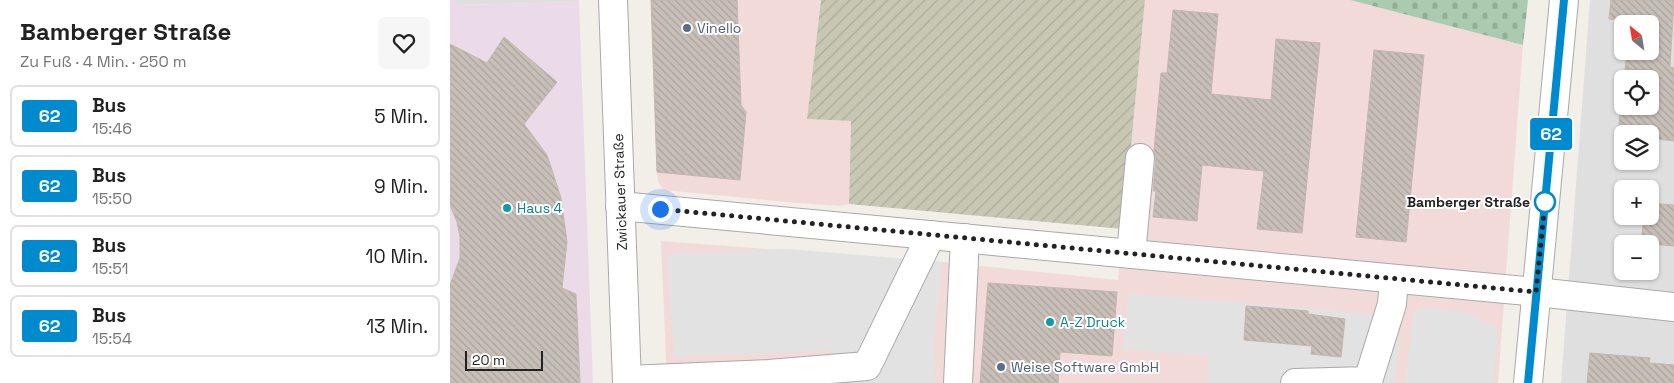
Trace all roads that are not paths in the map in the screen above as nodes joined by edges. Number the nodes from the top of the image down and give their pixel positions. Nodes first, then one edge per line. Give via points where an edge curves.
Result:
1 (612, 0) edge
2 (1564, 0) edge
3 (1140, 158) dead end
4 (620, 206) junction
5 (931, 235) junction
6 (965, 238) junction
7 (1131, 254) junction
8 (1394, 279) junction
9 (1536, 292) junction
10 (1674, 307) edge
11 (831, 377) edge
12 (627, 382) edge
13 (958, 383) edge
14 (1295, 383) edge
15 (1528, 383) edge

1 - 4 street, Zwickauer Straße
2 - 9 street
3 - 7 street
4 - 5 street
4 - 12 street, Zwickauer Straße
5 - 6 street
5 - 11 street via 867,366
6 - 7 street
6 - 13 street
7 - 8 street
8 - 9 street
8 - 14 street via 1392,304 1368,380
9 - 10 street
9 - 15 street
11 - 12 street

